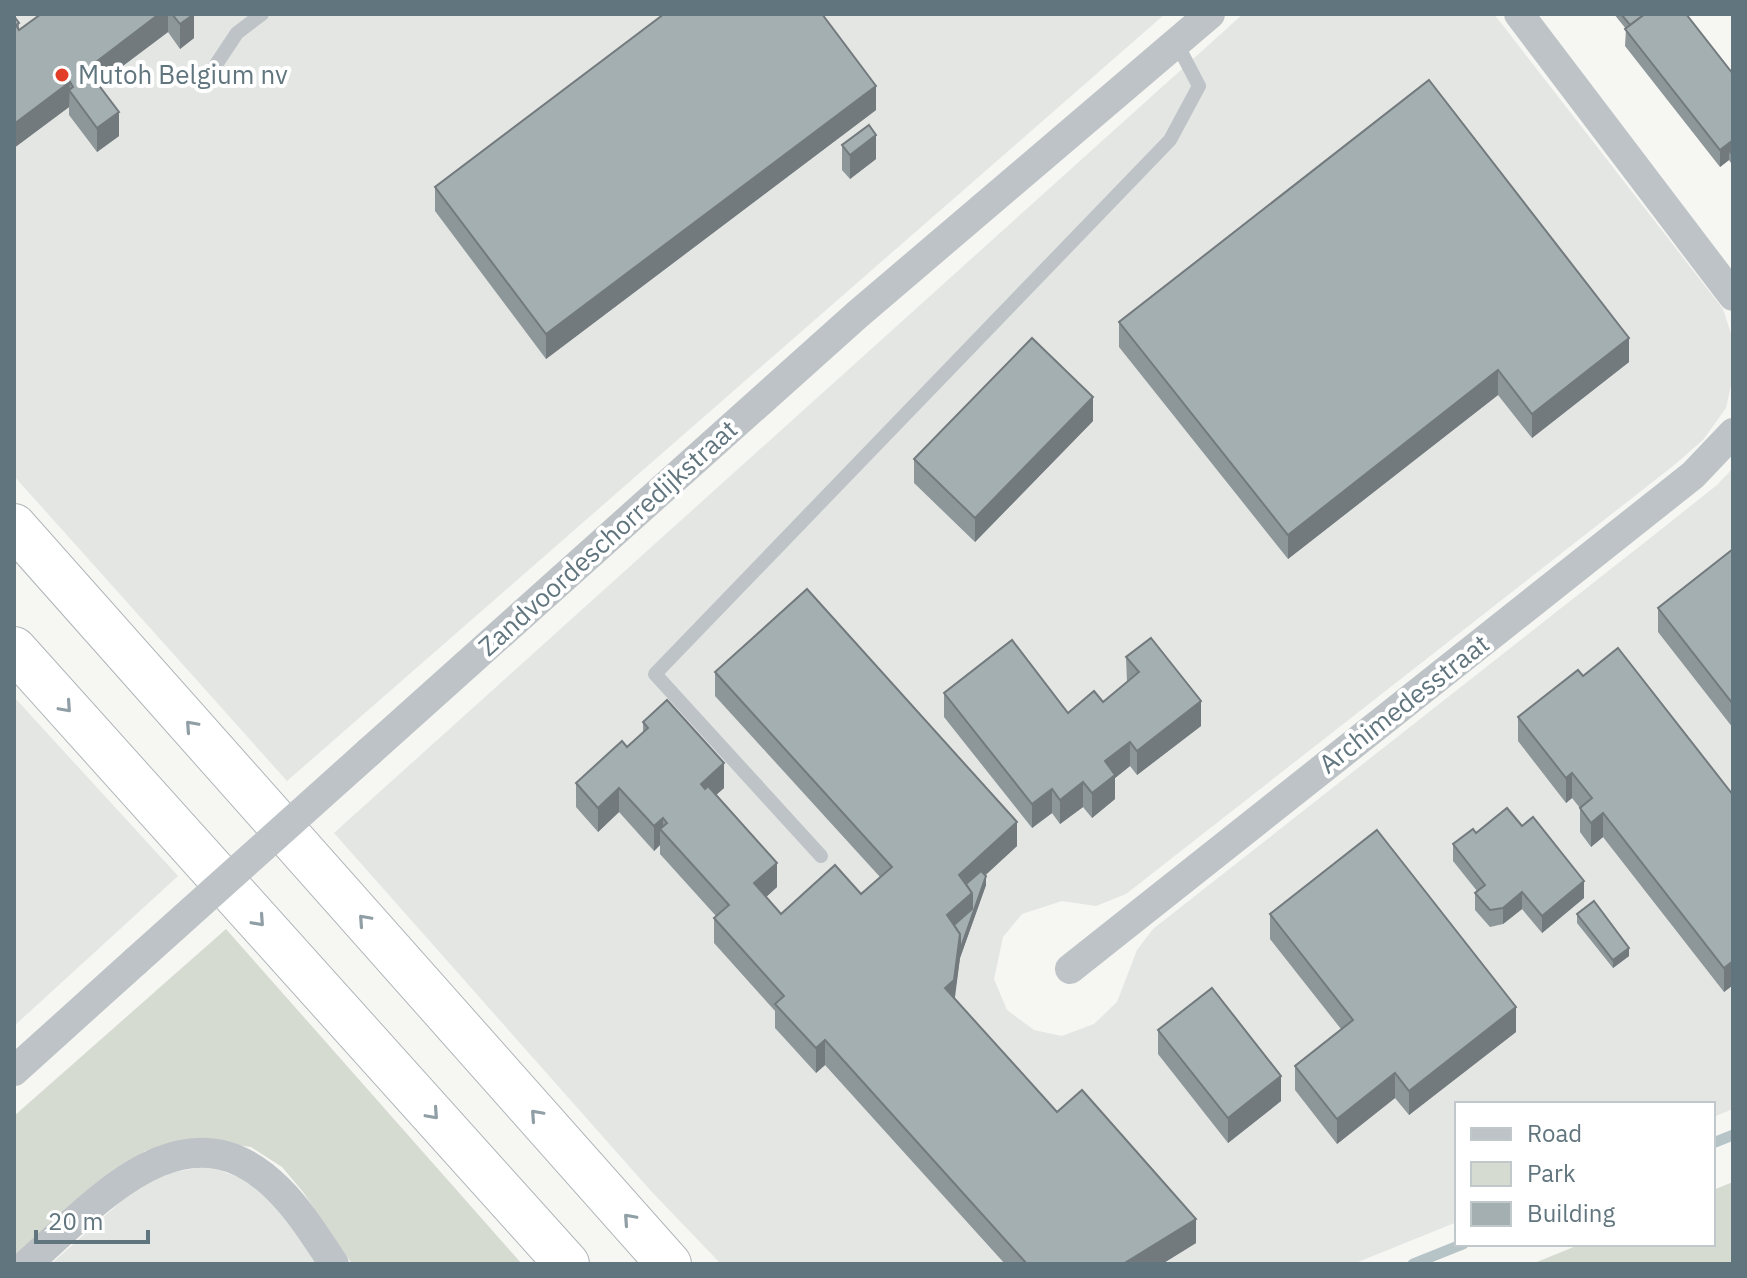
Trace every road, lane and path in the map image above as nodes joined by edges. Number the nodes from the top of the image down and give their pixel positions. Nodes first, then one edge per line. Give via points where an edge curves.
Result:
1 (262, 14) edge
2 (1210, 14) edge
3 (1519, 14) edge
4 (1177, 44) junction
5 (205, 81) dead end
6 (1733, 296) edge
7 (1733, 433) edge
8 (14, 526) edge
9 (14, 649) edge
10 (821, 856) dead end
11 (1070, 969) dead end
12 (14, 1071) edge
13 (27, 1264) edge
14 (334, 1264) edge
15 (567, 1264) edge
16 (669, 1264) edge

1 - 5 lane via 237,33
2 - 4 street, Zandvoordeschorredijkstraat
3 - 6 street
4 - 10 lane via 1199,86 1170,140 655,674
4 - 12 street, Zandvoordeschorredijkstraat, bridge via 858,314
7 - 11 street, Archimedesstraat via 1693,475
16 -> 8 highway
9 -> 15 highway
13 - 14 street via 119,1183 154,1162 205,1152 257,1171 278,1188

